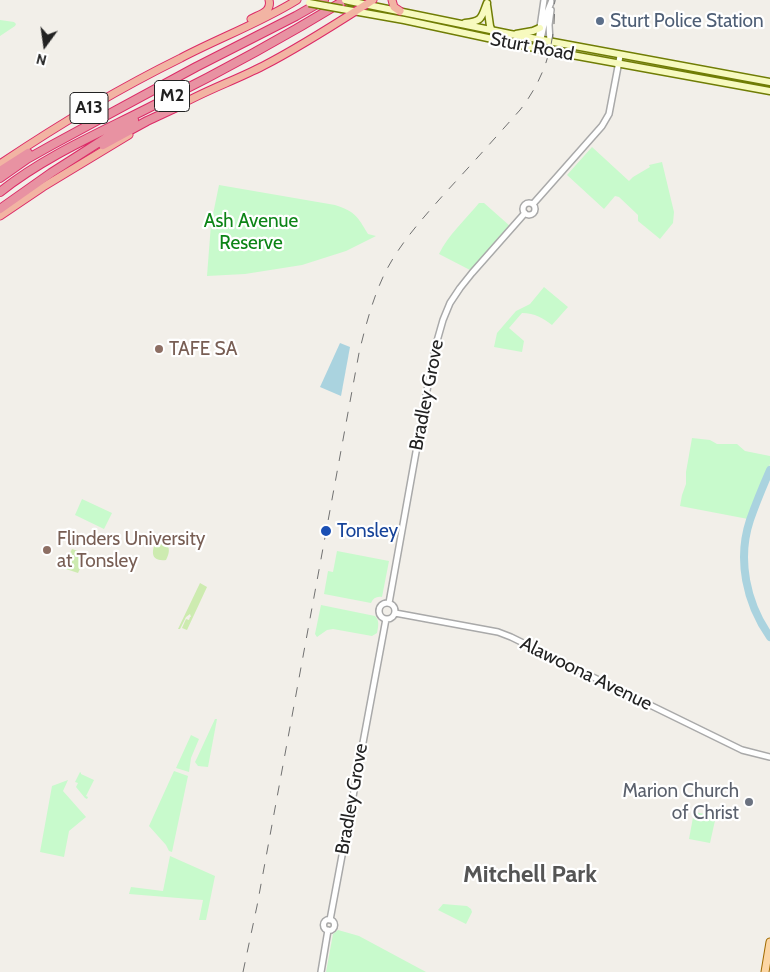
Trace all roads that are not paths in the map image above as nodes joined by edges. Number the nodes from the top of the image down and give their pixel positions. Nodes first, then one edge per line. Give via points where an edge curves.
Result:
1 (269, 0) edge
2 (296, 0) edge
3 (324, 0) edge
4 (345, 0) edge
5 (392, 0) edge
6 (544, 0) edge
7 (552, 0) edge
8 (370, 2) edge
9 (400, 11) junction
10 (356, 12) junction
11 (459, 24) junction
12 (540, 28) junction
13 (240, 30) junction
14 (492, 31) junction
15 (510, 34) junction
16 (540, 40) junction
17 (550, 42) junction
18 (539, 49) junction
19 (620, 56) junction
20 (618, 64) junction
21 (770, 82) edge
22 (770, 91) edge
23 (152, 92) junction
24 (162, 102) junction
25 (176, 107) junction
26 (0, 164) edge
27 (0, 171) edge
28 (51, 173) junction
29 (0, 178) edge
30 (0, 192) edge
31 (0, 208) edge
32 (0, 216) edge
33 (389, 603) junction
34 (395, 613) junction
35 (386, 619) junction
36 (770, 757) edge
37 (770, 942) edge
38 (321, 972) edge
39 (764, 972) edge

1 - 13 highway via 268,10 249,20
2 - 10 main road, Sturt Road, bridge
2 - 13 highway, A13
3 - 23 highway, M2
4 - 8 main road, Sturt Road, bridge
4 - 24 highway, M2
5 - 9 highway
6 - 12 street
7 - 16 street
7 - 17 street
8 - 9 main road, Sturt Road
8 - 10 highway, A13
9 - 11 main road, Sturt Road
10 - 18 main road, Sturt Road
10 - 25 highway, A13 via 292,51
11 - 14 main road, Sturt Road
11 - 14 main road via 479,21 487,3
12 - 15 main road
12 - 16 street
13 - 26 highway, A13 via 115,92
14 - 15 main road, Sturt Road
15 - 16 main road, Sturt Road
16 - 17 main road, Sturt Road
16 - 18 street
17 - 19 main road, Sturt Road
18 - 20 main road, Sturt Road
19 - 20 street
19 - 21 main road, Sturt Road
20 - 22 main road, Sturt Road
20 - 33 street, Bradley Grove via 609,114 602,126 533,204 534,212 530,215 525,213 498,242 450,303 431,368
23 - 27 highway via 54,139
23 - 29 highway, M2 via 52,145
24 - 28 highway
24 - 30 highway, M2 via 58,153
25 - 28 highway
25 - 32 highway, A13
28 - 31 highway
33 - 34 street
33 - 35 street via 379,610 381,617
34 - 35 street
34 - 36 street, Alawoona Avenue via 512,637 742,750
35 - 38 street, Bradley Grove via 330,920 334,925 328,930
37 - 39 main road

